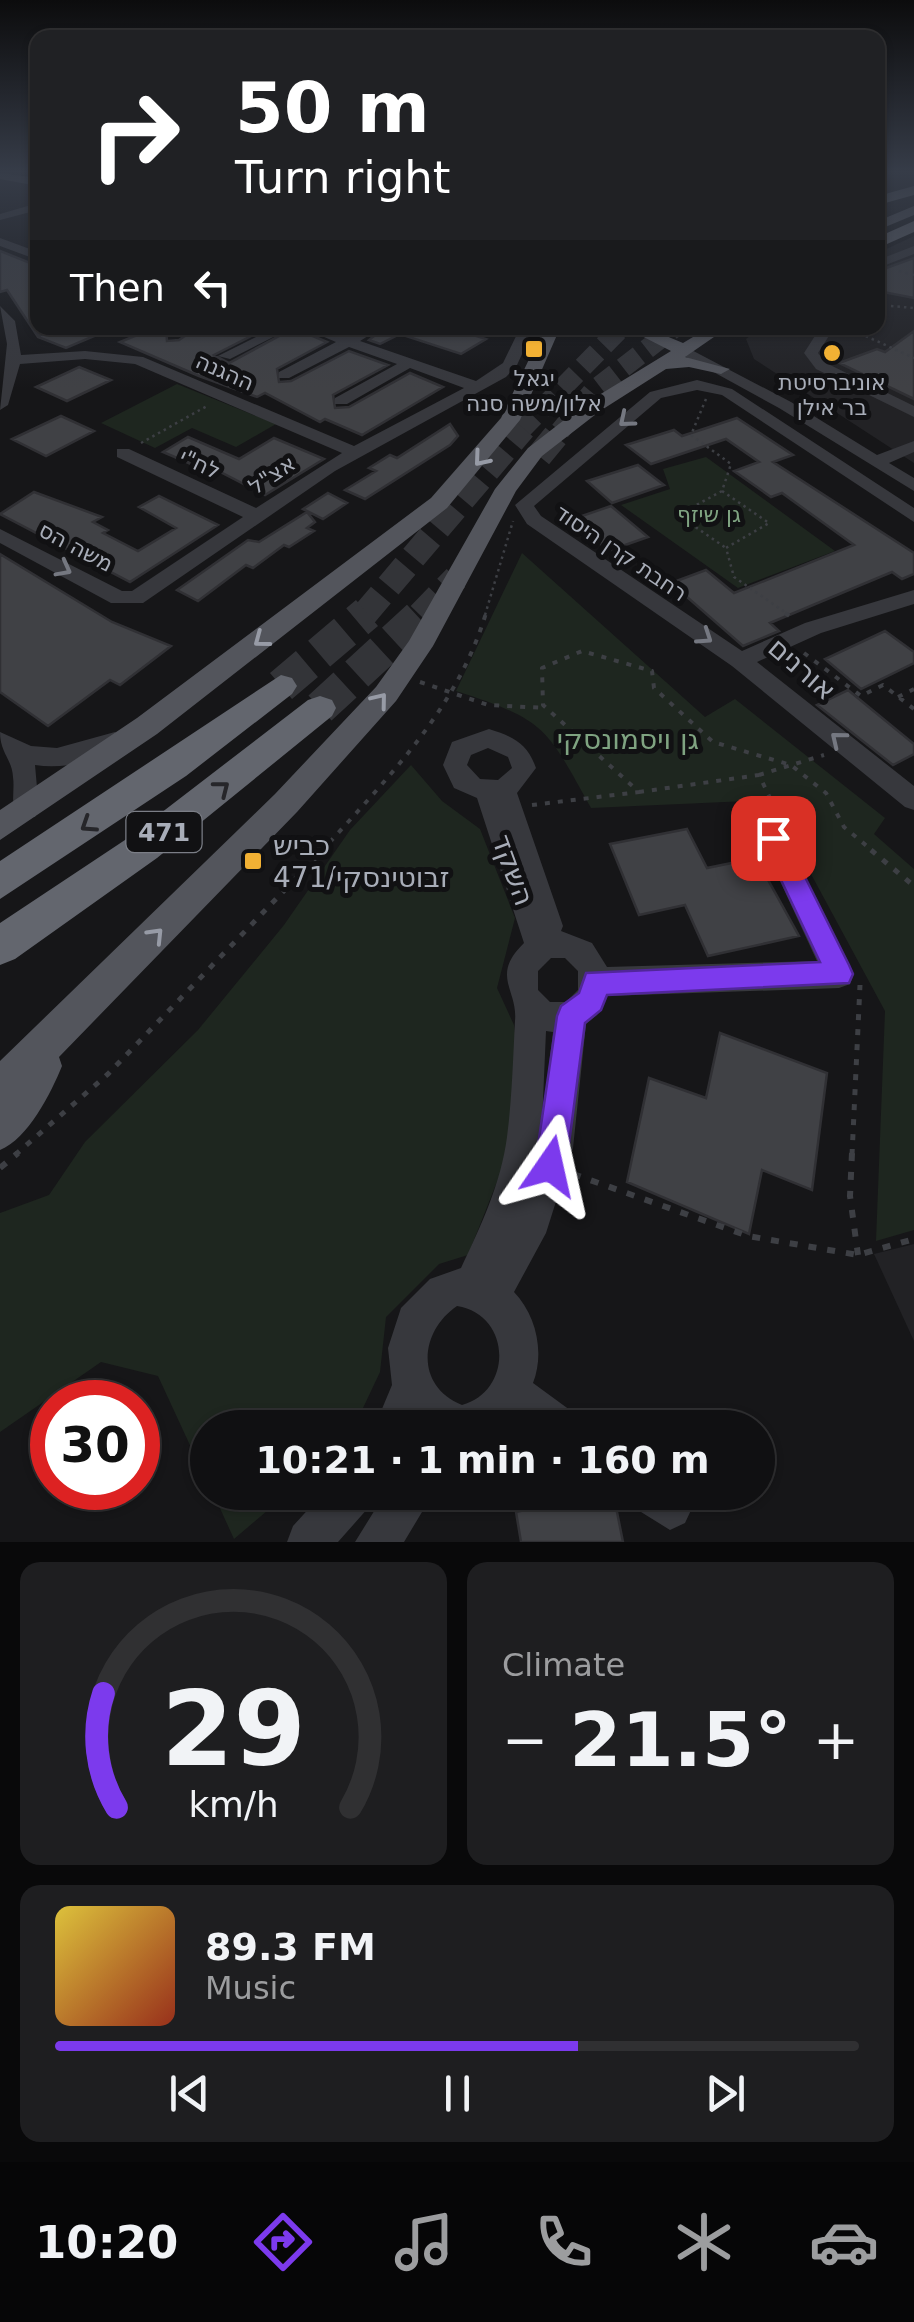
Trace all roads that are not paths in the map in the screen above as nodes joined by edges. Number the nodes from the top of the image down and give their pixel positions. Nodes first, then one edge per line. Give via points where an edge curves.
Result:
1 (7, 245) edge
2 (30, 247) edge
3 (20, 250) junction
4 (914, 250) edge
5 (30, 253) edge
6 (885, 261) edge
7 (1, 310) edge
8 (269, 335) edge
9 (330, 335) edge
10 (360, 335) edge
11 (523, 335) edge
12 (549, 335) edge
13 (657, 335) edge
14 (676, 335) edge
15 (707, 335) edge
16 (823, 335) edge
17 (348, 341) junction
18 (690, 345) junction
19 (225, 356) dead end
20 (12, 360) junction
21 (409, 363) junction
22 (657, 365) junction
23 (284, 375) dead end
24 (532, 376) junction
25 (717, 379) junction
26 (480, 388) junction
27 (340, 401) dead end
28 (0, 406) edge
29 (914, 412) edge
30 (546, 420) junction
31 (353, 452) junction
32 (123, 454) road end
33 (902, 459) edge
34 (914, 486) edge
35 (257, 516) junction
36 (914, 516) edge
37 (0, 535) edge
38 (130, 599) joint
39 (908, 606) edge
40 (740, 661) junction
41 (281, 686) tunnel mouth
42 (320, 708) tunnel mouth
43 (147, 726) junction
44 (7, 746) edge
45 (502, 796) road end
46 (914, 800) edge
47 (26, 810) junction
48 (0, 827) edge
49 (773, 838) dead end
50 (0, 882) edge
51 (0, 946) edge
52 (547, 947) junction
53 (596, 982) junction
54 (88, 1005) junction
55 (532, 1006) junction
56 (571, 1016) junction
57 (0, 1088) edge
58 (0, 1130) edge
59 (482, 1291) junction
60 (412, 1386) junction
61 (512, 1392) junction
62 (402, 1410) edge
63 (429, 1410) edge
64 (498, 1410) edge
65 (536, 1410) edge
66 (338, 1510) edge
67 (400, 1510) edge
68 (309, 1542) edge
69 (377, 1542) edge

1 - 3 street
2 - 3 street
3 - 5 street
4 - 6 street
7 - 20 street via 16,336
8 - 19 street
9 - 17 street
10 - 17 street
11 - 26 street, אצ"ל via 510,365
12 - 24 main road
13 - 18 main road
14 - 18 main road
15 - 18 main road
16 - 29 street via 811,353 821,366
17 - 21 street
17 - 23 street
18 - 22 main road
18 - 25 street
18 - 33 street
20 - 28 street
20 - 31 street, ההגנה via 130,358
21 - 26 street
21 - 27 street
22 - 25 main road via 689,362
22 - 30 main road
24 - 30 main road
24 -> 43 main road via 492,446 439,503
25 - 33 street
25 - 36 street via 726,392
25 -> 40 street, רחבת קרן היסוד via 656,395 524,504 534,520
26 - 31 street, אצ"ל
54 -> 30 main road via 333,754 398,678 506,489 535,452
31 - 35 street, אצ"ל
32 - 35 street, לח"י
33 - 34 street
35 - 38 street, אצ"ל
37 -> 38 street, משה הס
39 - 40 street, אורנים via 812,628
46 -> 40 street, אורנים
41 -> 50 highway, 471
51 -> 42 highway, 471 via 144,847
43 - 44 street via 62,758
43 - 47 main road
44 - 47 street via 26,771
45 - 52 street, השקד via 492,812
47 - 48 main road
49 - 53 street via 839,974
52 - 53 street via 586,959
52 - 55 street via 530,954 520,971
53 - 56 street via 591,1000
54 - 57 main road
54 - 58 main road
55 - 56 street
55 - 59 street via 524,1140
56 - 59 street via 550,1166 532,1220
59 - 60 street via 441,1291 415,1319 407,1363
59 - 61 street via 510,1317 520,1348
60 - 62 street
60 - 63 street
61 - 64 street
61 - 65 street
66 - 68 street
67 - 69 street

